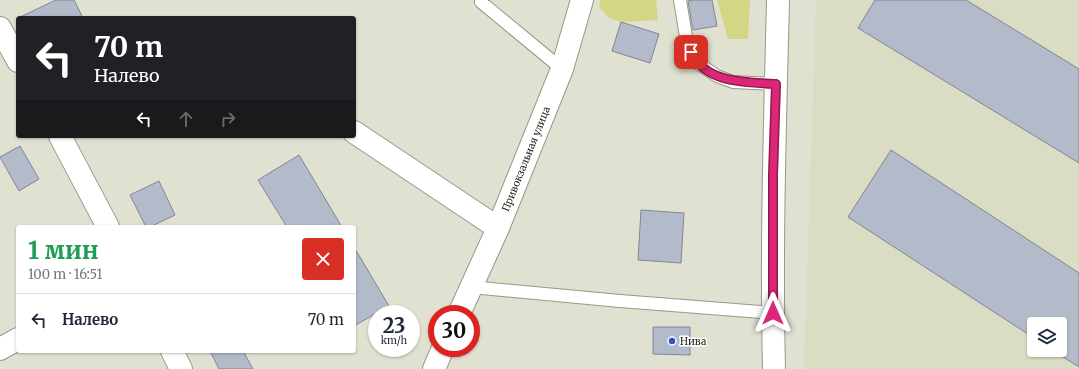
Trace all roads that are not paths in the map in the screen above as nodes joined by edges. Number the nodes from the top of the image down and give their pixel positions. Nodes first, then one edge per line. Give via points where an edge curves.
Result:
1 (482, 0) edge
2 (582, 0) edge
3 (680, 0) edge
4 (778, 0) edge
5 (0, 28) edge
6 (16, 57) edge
7 (562, 69) junction
8 (776, 84) junction
9 (356, 133) edge
10 (61, 138) edge
11 (107, 225) edge
12 (498, 228) junction
13 (471, 287) junction
14 (463, 305) edge
15 (773, 313) junction
16 (16, 340) edge
17 (0, 349) edge
18 (173, 353) edge
19 (439, 357) edge
20 (181, 369) edge
21 (434, 369) edge
22 (774, 369) edge

1 - 7 lane via 481,2
2 - 7 street, Привокзальная улица
3 - 8 lane via 687,43 696,62 716,76 733,82
4 - 8 street
5 - 6 street
7 - 12 street, Привокзальная улица
8 - 15 street
9 - 12 street
10 - 11 street
12 - 13 street, Привокзальная улица
13 - 14 street, Привокзальная улица
13 - 15 lane
15 - 22 street
16 - 17 street
18 - 20 street
19 - 21 street

